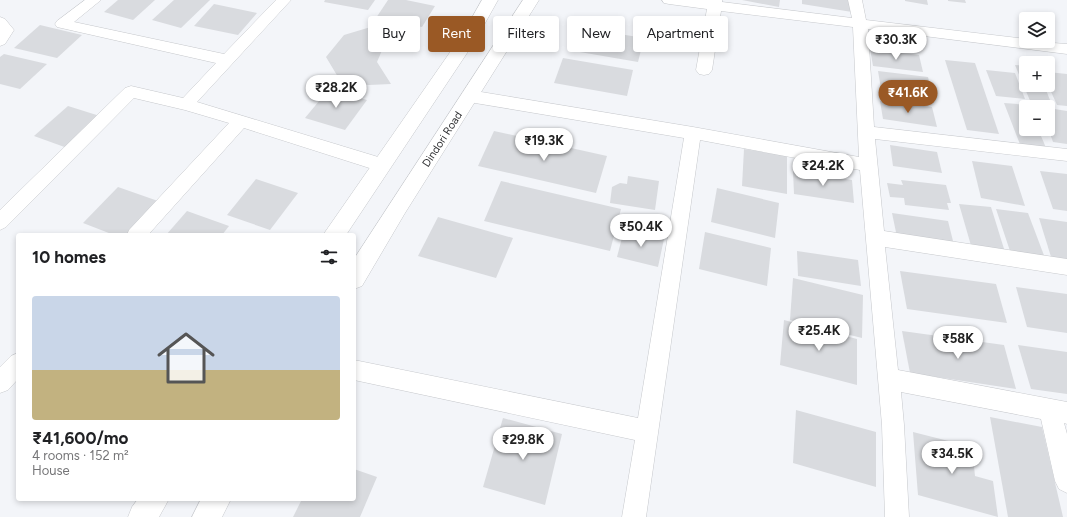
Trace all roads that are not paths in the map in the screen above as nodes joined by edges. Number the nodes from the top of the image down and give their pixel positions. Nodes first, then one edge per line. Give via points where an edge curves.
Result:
1 (94, 0) edge
2 (284, 0) edge
3 (490, 0) edge
4 (530, 0) edge
5 (669, 0) edge
6 (855, 0) edge
7 (715, 3) edge
8 (0, 22) edge
9 (860, 24) junction
10 (0, 41) edge
11 (1067, 49) edge
12 (228, 60) junction
13 (704, 70) dead end
14 (469, 96) junction
15 (186, 104) junction
16 (241, 121) junction
17 (866, 132) junction
18 (693, 133) junction
19 (1067, 155) edge
20 (382, 165) junction
21 (868, 165) junction
22 (0, 222) edge
23 (138, 233) edge
24 (335, 233) edge
25 (876, 238) junction
26 (1067, 267) edge
27 (356, 276) edge
28 (16, 365) edge
29 (356, 370) edge
30 (889, 379) junction
31 (0, 383) edge
32 (1058, 411) edge
33 (647, 431) junction
34 (1067, 481) edge
35 (154, 501) edge
36 (216, 501) edge
37 (142, 517) edge
38 (206, 517) edge
39 (634, 517) edge
40 (897, 517) edge

1 - 12 street via 62,24
2 - 12 street
3 - 20 main road via 469,37
4 - 14 main road, Dindori Road
5 - 7 street
6 - 9 street
7 - 9 street
7 - 13 street
8 - 10 street via 7,30
9 - 11 street
9 - 17 street
12 - 15 street
14 - 18 street
14 - 27 main road, Dindori Road
15 - 16 street
15 - 22 street via 131,92
16 - 20 street
16 - 23 street
17 - 19 street
17 - 21 street
18 - 21 street
18 - 33 street
20 - 24 main road
21 - 25 street
25 - 26 street
25 - 30 street
28 - 31 street
29 - 33 street
30 - 32 street
30 - 40 street
32 - 34 street
33 - 39 street
35 - 37 main road
36 - 38 main road

